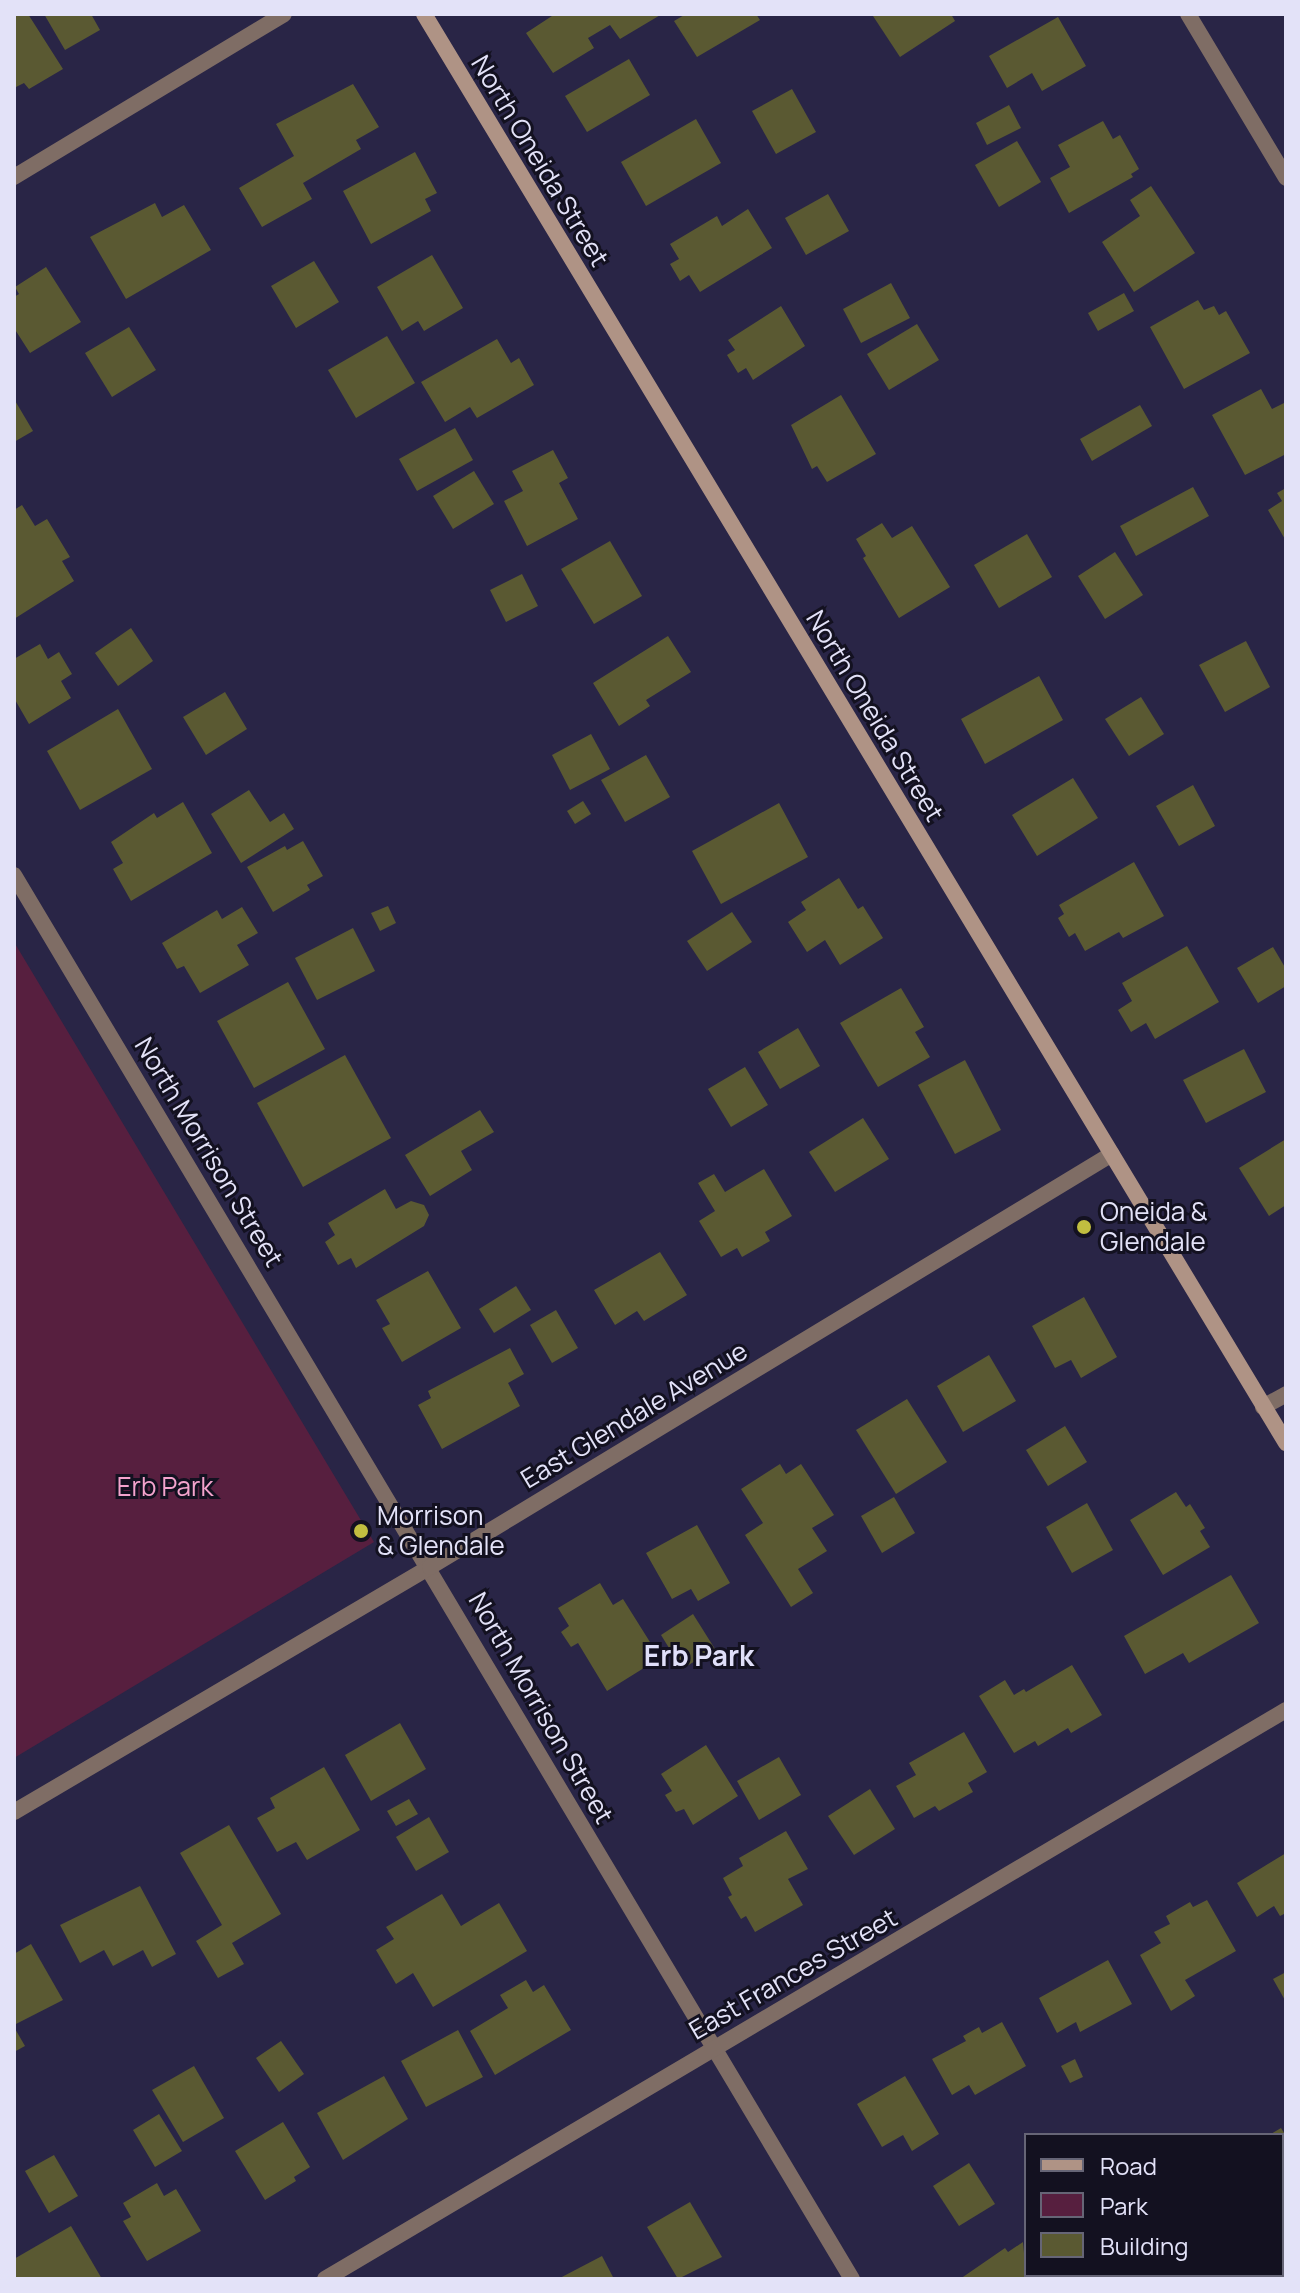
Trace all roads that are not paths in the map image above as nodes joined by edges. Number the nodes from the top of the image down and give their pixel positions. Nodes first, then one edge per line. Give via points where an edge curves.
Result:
1 (284, 14) edge
2 (424, 14) edge
3 (1188, 14) edge
4 (14, 177) edge
5 (1286, 178) edge
6 (14, 875) edge
7 (1112, 1154) junction
8 (1286, 1394) edge
9 (1263, 1407) junction
10 (1286, 1443) edge
11 (430, 1567) junction
12 (1286, 1710) edge
13 (14, 1812) edge
14 (713, 2049) junction
15 (325, 2279) edge
16 (852, 2279) edge

1 - 4 street
2 - 7 main road, North Oneida Street
3 - 5 street
6 - 11 street, North Morrison Street
7 - 9 main road, North Oneida Street
7 - 11 street, East Glendale Avenue
8 - 9 street
9 - 10 main road, North Oneida Street
11 - 13 street, East Glendale Avenue
11 - 14 street, North Morrison Street
12 - 14 street, East Frances Street
14 - 15 street, East Frances Street
14 - 16 street, North Morrison Street

